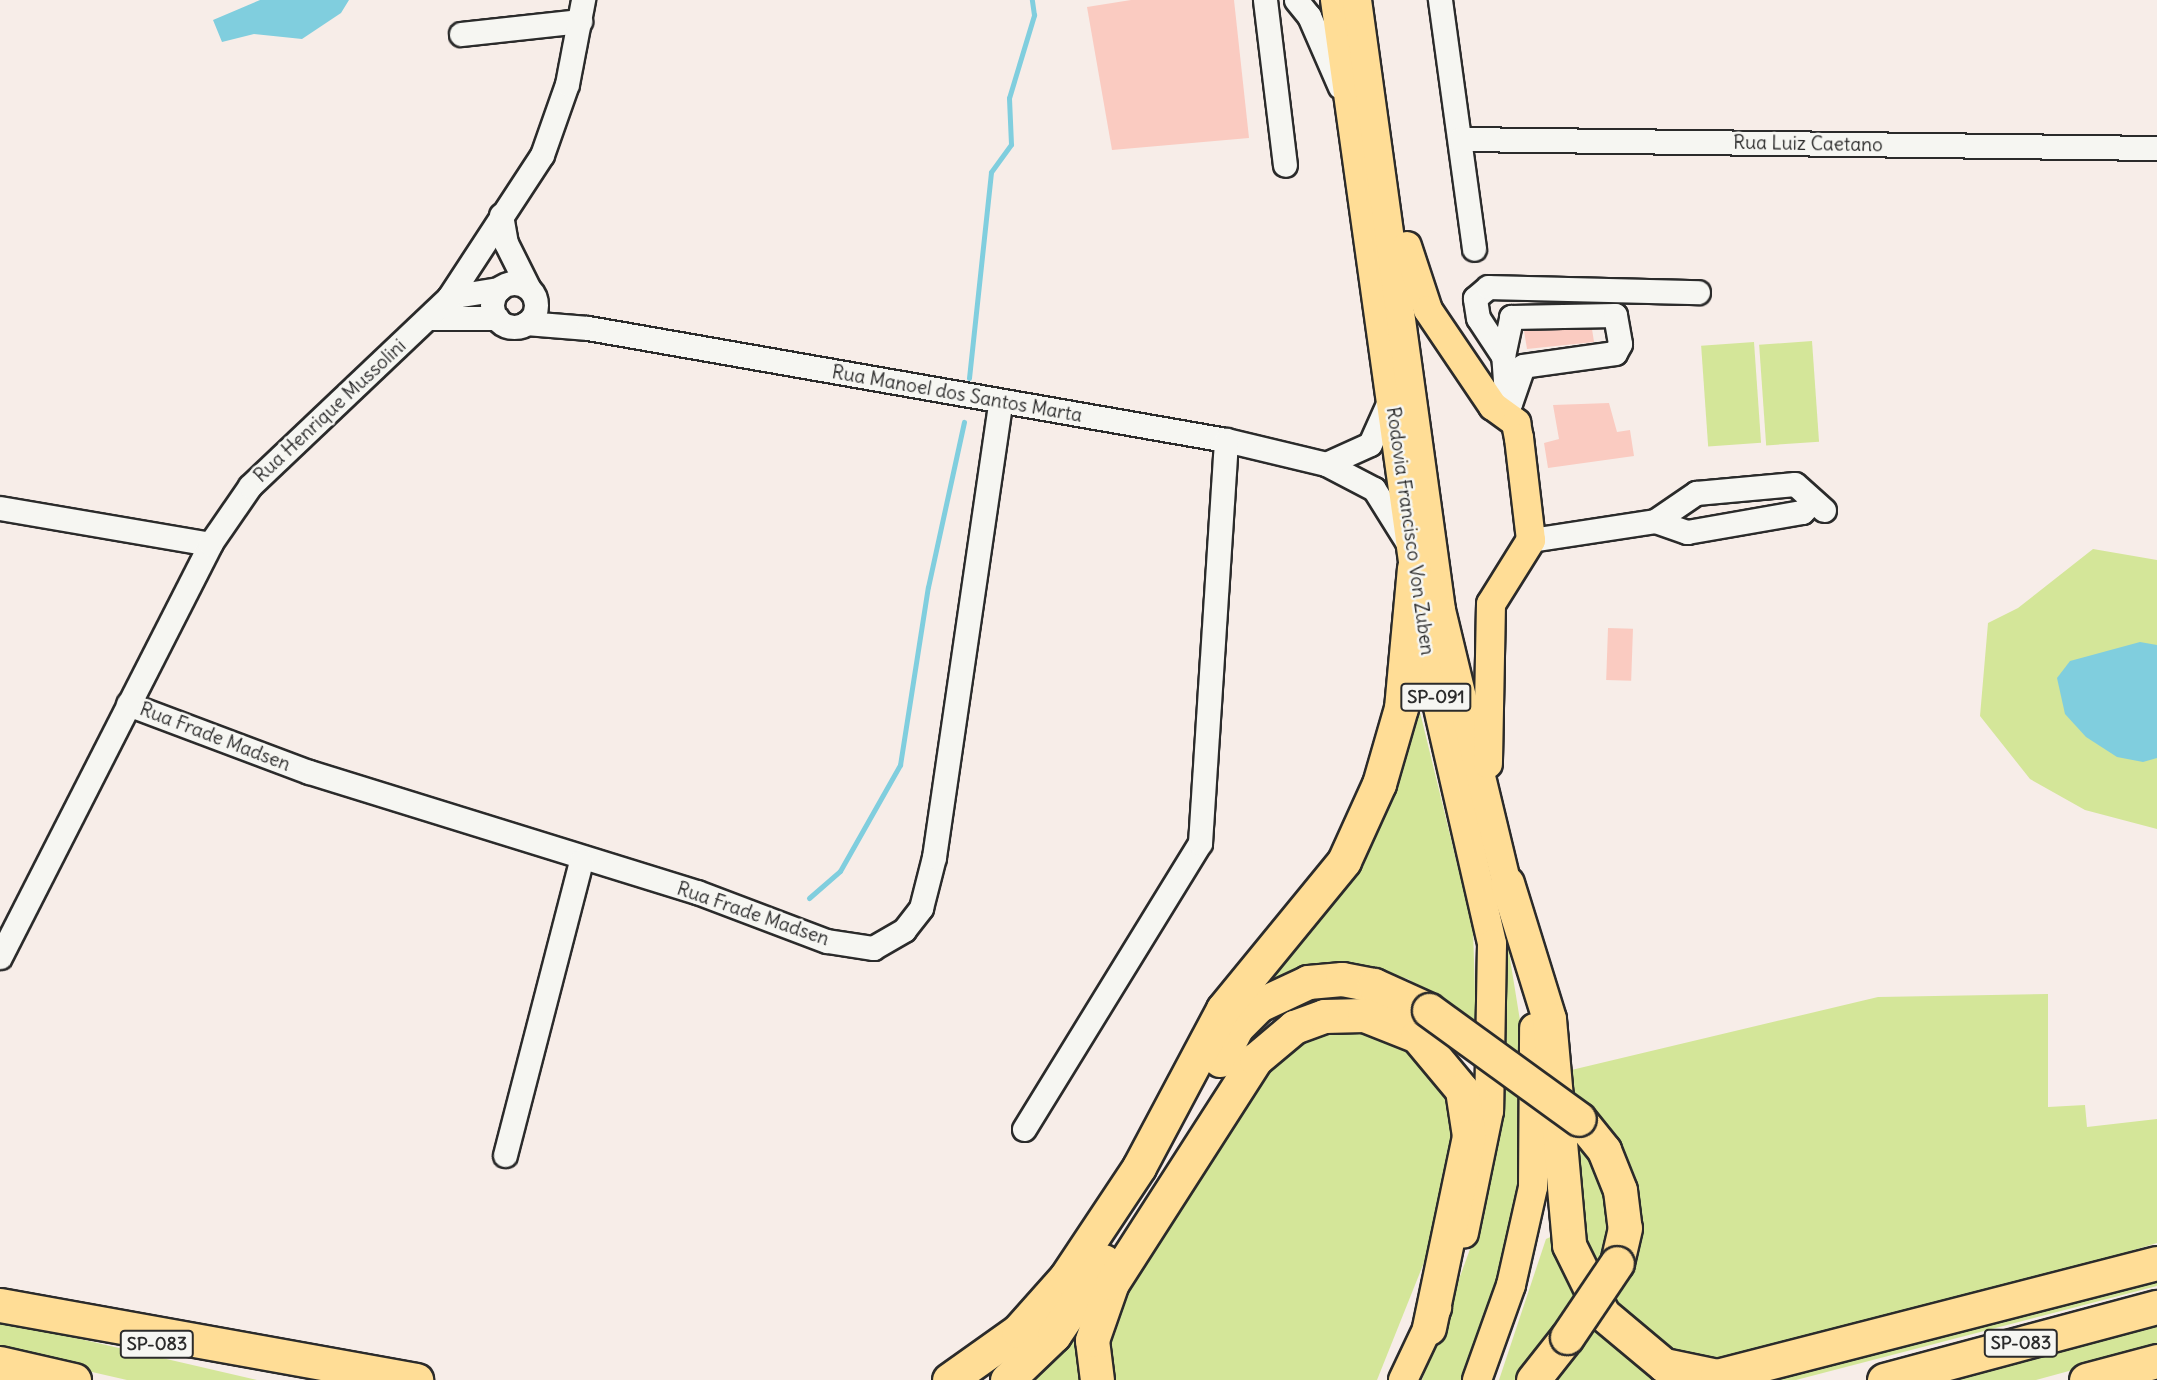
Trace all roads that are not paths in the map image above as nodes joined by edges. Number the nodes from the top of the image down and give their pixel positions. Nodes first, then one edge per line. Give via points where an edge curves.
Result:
1 (1265, 0) edge
2 (1296, 0) edge
3 (1335, 0) edge
4 (1357, 0) edge
5 (1440, 0) edge
6 (581, 11) edge
7 (461, 34) dead end
8 (1363, 118) junction
9 (1460, 139) junction
10 (2157, 148) edge
11 (1285, 165) dead end
12 (501, 215) junction
13 (480, 247) junction
14 (1475, 249) dead end
15 (489, 289) junction
16 (531, 291) junction
17 (1698, 292) dead end
18 (449, 297) junction
19 (429, 318) junction
20 (497, 318) junction
21 (526, 323) junction
22 (588, 328) junction
23 (1503, 356) junction
24 (1392, 394) junction
25 (1000, 402) junction
26 (1493, 404) junction
27 (1226, 440) junction
28 (1326, 464) junction
29 (0, 508) edge
30 (1655, 521) junction
31 (1531, 540) junction
32 (209, 544) junction
33 (1413, 559) junction
34 (128, 704) junction
35 (1490, 816) junction
36 (581, 861) junction
37 (1507, 883) junction
38 (0, 957) edge
39 (1024, 1129) dead end
40 (505, 1155) dead end
41 (2157, 1263) edge
42 (0, 1306) edge
43 (2157, 1307) edge
44 (1429, 1328) junction
45 (2157, 1361) edge
46 (0, 1364) edge
47 (2157, 1378) edge
48 (43, 1380) edge
49 (74, 1380) edge
50 (313, 1380) edge
51 (416, 1380) edge
52 (949, 1380) edge
53 (1007, 1380) edge
54 (1097, 1380) edge
55 (1403, 1380) edge
56 (1476, 1380) edge
57 (1533, 1380) edge
58 (1885, 1380) edge
59 (2086, 1380) edge
60 (2152, 1380) edge

1 - 11 street
2 - 8 street
3 - 8 main road, Rodovia Francisco Von Zuben / SP-091
4 - 8 main road, Rodovia Francisco Von Zuben / SP-091
5 - 9 street
6 - 7 street
6 - 12 street, Rua Henrique Mussolini via 567,83 542,155
8 - 24 main road, Rodovia Francisco Von Zuben / SP-091
8 - 26 main road via 1428,310
8 - 35 main road, Rodovia Francisco Von Zuben / SP-091 via 1441,610
9 - 10 street, Rua Luiz Caetano
9 - 14 street
12 - 13 street, Rua Henrique Mussolini
12 - 16 street via 506,243
13 - 15 street
13 - 18 street, Rua Henrique Mussolini
15 - 16 street via 508,284
15 - 18 street
15 - 20 street
16 - 21 street via 536,306
16 - 22 street, Rua Manoel dos Santos Marta
17 - 23 street via 1488,287 1475,298 1478,318
18 - 19 street, Rua Henrique Mussolini
19 - 20 street
19 - 32 street, Rua Henrique Mussolini via 250,486
20 - 21 street via 509,326
21 - 22 street, Rua Manoel dos Santos Marta
22 - 25 street, Rua Manoel dos Santos Marta
23 - 26 street via 1506,394
23 - 26 street via 1511,317 1615,316 1620,344 1615,353 1523,366 1510,403
24 - 28 street via 1370,444
24 - 33 main road, Rodovia Francisco Von Zuben / SP-091
25 - 27 street, Rua Manoel dos Santos Marta
25 - 36 street, Rua Frade Madsen via 934,857 921,908 904,930 873,948 827,941 696,892
26 - 31 main road via 1516,423
27 - 28 street, Rua Manoel dos Santos Marta
27 - 39 street via 1200,843
28 - 33 street, Rua Manoel dos Santos Marta via 1374,489
29 - 32 street
30 - 30 street via 1687,531 1817,506 1795,484 1696,493
30 - 31 street
31 - 35 main road via 1491,604
32 - 34 street, Rua Henrique Mussolini
33 - 44 main road, Rodovia Francisco Von Zuben / SP-091 via 1426,654 1486,900 1495,987 1485,1149 1465,1231
33 - 52 highway via 1401,708 1379,784 1344,861 1223,1009 1139,1167 1066,1277 1018,1331
34 - 36 street, Rua Frade Madsen via 309,772
34 - 38 street, Rua Henrique Mussolini
35 - 37 main road, Rodovia Francisco Von Zuben / SP-091
36 - 40 street
37 - 41 highway via 1549,1019 1569,1244 1603,1314 1654,1358 1689,1374 1717,1376
37 - 56 main road, Rodovia Francisco Von Zuben / SP-091 via 1532,1009 1537,1125 1525,1232
42 - 50 highway, SP-083
42 - 51 highway
43 - 58 highway, SP-083
44 - 54 highway via 1469,1136 1462,1090 1417,1036 1364,1015 1324,1016 1279,1036 1256,1059 1112,1283 1092,1340
44 - 55 main road, Rodovia Francisco Von Zuben / SP-091
45 - 59 highway
46 - 48 highway
46 - 49 highway
47 - 60 highway
53 - 57 highway, bridge via 1055,1335 1081,1297 1174,1149 1237,1027 1259,1005 1308,982 1342,979 1397,992 1429,1010 1579,1119 1604,1150 1620,1190 1625,1228 1617,1263

